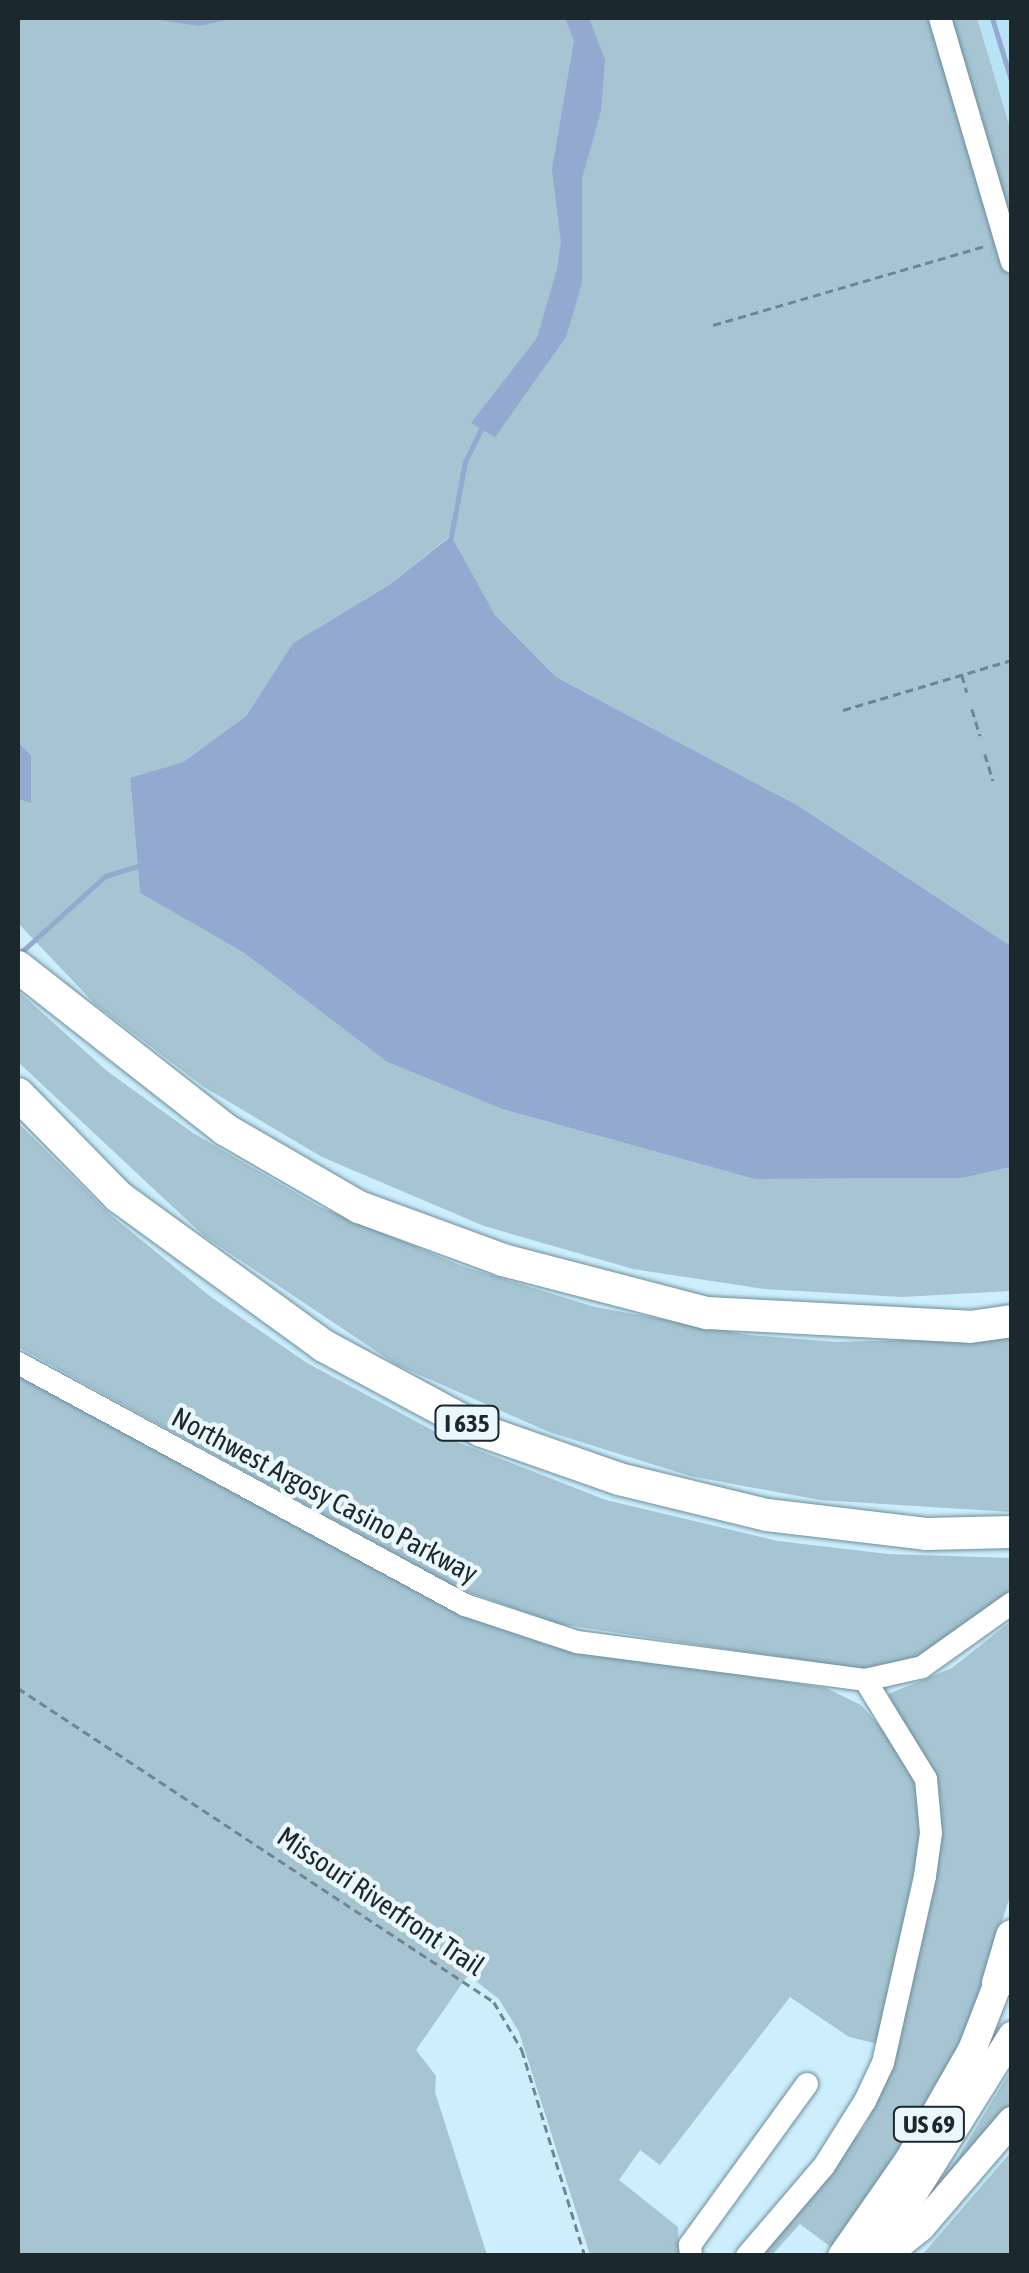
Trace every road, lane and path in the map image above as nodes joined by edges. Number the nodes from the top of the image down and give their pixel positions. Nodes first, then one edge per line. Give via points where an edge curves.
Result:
1 (940, 18) edge
2 (992, 244) dead end
3 (1012, 262) edge
4 (713, 325) dead end
5 (1012, 660) edge
6 (962, 675) junction
7 (967, 692) dead end
8 (972, 709) dead end
9 (842, 710) dead end
10 (980, 736) dead end
11 (984, 754) dead end
12 (993, 782) dead end
13 (18, 968) edge
14 (18, 1094) edge
15 (1012, 1321) edge
16 (18, 1364) edge
17 (1012, 1532) edge
18 (1012, 1603) edge
19 (865, 1680) junction
20 (18, 1688) edge
21 (1012, 1936) edge
22 (998, 1983) joint
23 (1012, 2036) edge
24 (807, 2084) dead end
25 (1012, 2121) edge
26 (585, 2256) edge
27 (691, 2256) edge
28 (746, 2256) edge
29 (842, 2256) edge
30 (874, 2256) edge
31 (885, 2256) edge

1 - 3 street
2 - 4 path
5 - 6 path
6 - 7 path
6 - 9 path
8 - 10 path
11 - 12 path
13 - 15 highway via 226,1130 359,1207 504,1260 706,1313 970,1327
14 - 17 highway, I 635 via 119,1197 324,1346 482,1431 619,1479 767,1514 926,1534
16 - 19 street, Northwest Argosy Casino Parkway via 465,1605 577,1642
18 - 19 street, Northwest Argosy Casino Parkway via 922,1668
19 - 28 street via 926,1780 932,1832 924,1876 883,2062 865,2101 824,2166
20 - 26 path, Missouri Riverfront Trail via 494,2002 522,2050
21 - 22 highway, US 69
22 - 29 main road, US 69 via 945,2098
23 - 30 main road, US 69
24 - 27 street via 690,2245
25 - 31 main road via 921,2227

